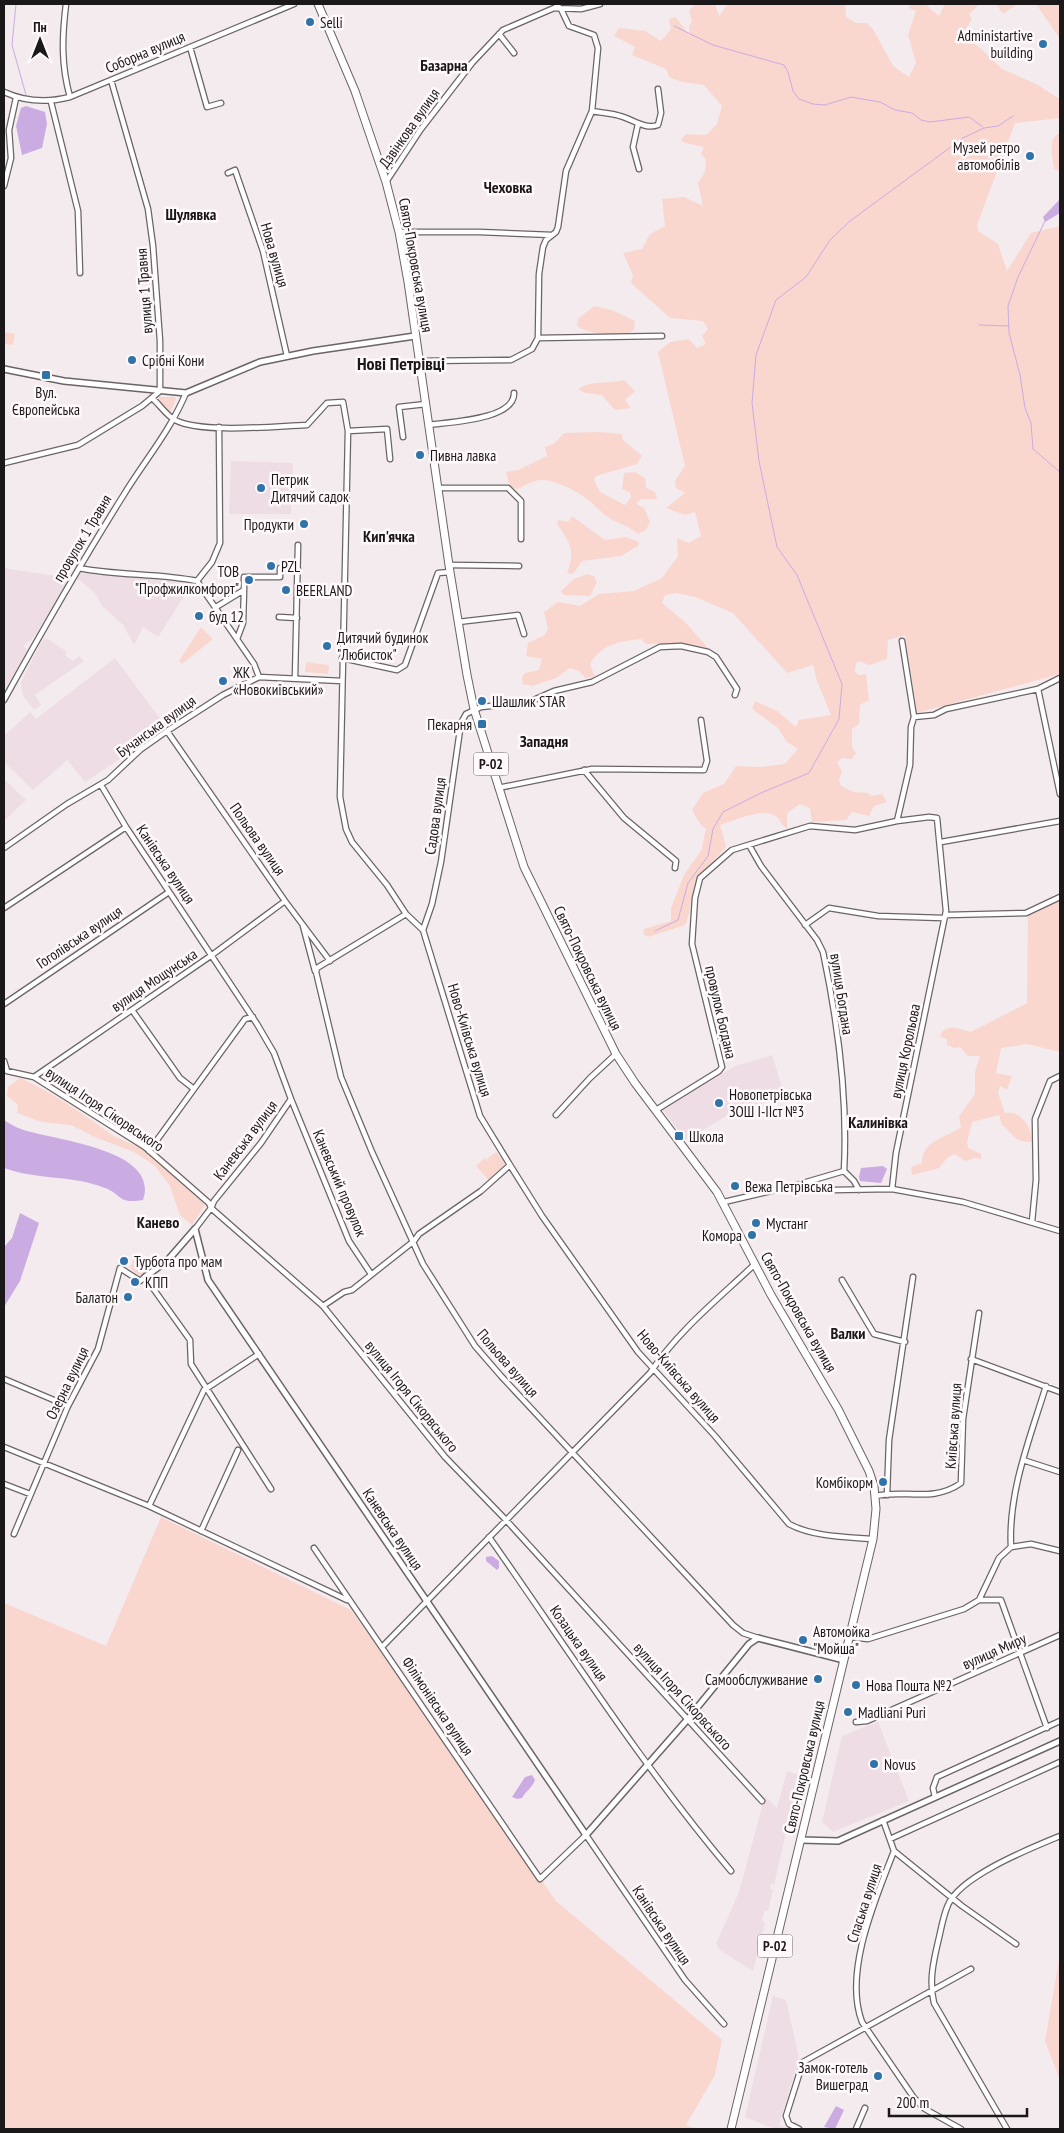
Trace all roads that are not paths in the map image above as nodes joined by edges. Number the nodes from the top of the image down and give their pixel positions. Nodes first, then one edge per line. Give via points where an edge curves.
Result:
1 (66, 4) edge
2 (294, 4) edge
3 (318, 4) edge
4 (556, 4) edge
5 (600, 4) edge
6 (562, 9) junction
7 (499, 34) junction
8 (190, 47) junction
9 (514, 53) dead end
10 (111, 80) junction
11 (658, 89) dead end
12 (4, 92) edge
13 (70, 97) junction
14 (16, 98) junction
15 (51, 102) junction
16 (221, 104) dead end
17 (592, 112) junction
18 (638, 124) junction
19 (639, 169) dead end
20 (228, 172) dead end
21 (386, 182) junction
22 (4, 186) edge
23 (399, 232) junction
24 (553, 235) junction
25 (80, 273) dead end
26 (416, 336) junction
27 (662, 336) dead end
28 (538, 338) junction
29 (287, 356) junction
30 (419, 361) junction
31 (4, 369) edge
32 (160, 391) junction
33 (186, 392) junction
34 (514, 393) dead end
35 (153, 399) junction
36 (426, 404) junction
37 (174, 420) junction
38 (429, 424) junction
39 (219, 427) junction
40 (348, 431) junction
41 (403, 437) dead end
42 (390, 459) dead end
43 (4, 463) edge
44 (438, 488) junction
45 (521, 539) dead end
46 (298, 545) dead end
47 (519, 566) dead end
48 (79, 568) junction
49 (449, 568) junction
50 (298, 569) junction
51 (197, 581) junction
52 (244, 590) junction
53 (216, 607) junction
54 (279, 617) dead end
55 (297, 618) junction
56 (458, 622) junction
57 (524, 634) dead end
58 (237, 639) junction
59 (902, 641) dead end
60 (342, 658) junction
61 (259, 677) junction
62 (295, 678) junction
63 (1060, 678) edge
64 (342, 681) junction
65 (1038, 690) junction
66 (735, 695) dead end
67 (4, 700) edge
68 (474, 709) junction
69 (914, 717) junction
70 (701, 720) dead end
71 (167, 731) junction
72 (584, 770) junction
73 (101, 785) junction
74 (498, 788) junction
75 (1060, 794) edge
76 (898, 821) junction
77 (1060, 821) edge
78 (126, 827) junction
79 (941, 842) junction
80 (749, 845) junction
81 (4, 848) edge
82 (675, 868) dead end
83 (169, 892) junction
84 (1060, 897) edge
85 (285, 901) junction
86 (4, 908) edge
87 (406, 914) junction
88 (943, 918) junction
89 (302, 922) junction
90 (806, 925) junction
91 (422, 930) junction
92 (374, 934) junction
93 (377, 941) dead end
94 (212, 955) junction
95 (330, 961) junction
96 (316, 972) junction
97 (4, 1004) edge
98 (132, 1010) junction
99 (253, 1017) junction
100 (616, 1054) junction
101 (4, 1061) edge
102 (1060, 1076) edge
103 (34, 1077) junction
104 (194, 1089) junction
105 (290, 1099) junction
106 (656, 1110) junction
107 (556, 1115) dead end
108 (150, 1151) junction
109 (510, 1165) junction
110 (844, 1171) junction
111 (802, 1184) junction
112 (859, 1190) junction
113 (892, 1190) junction
114 (724, 1202) junction
115 (211, 1208) junction
116 (1032, 1222) junction
117 (195, 1230) junction
118 (1060, 1231) edge
119 (414, 1241) junction
120 (755, 1264) junction
121 (371, 1274) junction
122 (146, 1277) junction
123 (913, 1277) dead end
124 (842, 1280) dead end
125 (323, 1306) junction
126 (979, 1313) dead end
127 (905, 1342) junction
128 (259, 1354) junction
129 (972, 1359) junction
130 (652, 1370) junction
131 (4, 1379) edge
132 (1046, 1386) junction
133 (207, 1388) junction
134 (1060, 1392) edge
135 (68, 1406) junction
136 (4, 1447) edge
137 (238, 1450) dead end
138 (572, 1451) junction
139 (1023, 1460) junction
140 (42, 1463) junction
141 (1060, 1472) edge
142 (4, 1484) edge
143 (271, 1489) dead end
144 (30, 1494) junction
145 (887, 1495) junction
146 (875, 1496) junction
147 (149, 1506) junction
148 (506, 1520) junction
149 (201, 1531) junction
150 (14, 1534) dead end
151 (489, 1537) junction
152 (873, 1539) junction
153 (1011, 1547) junction
154 (314, 1548) dead end
155 (1060, 1551) edge
156 (979, 1600) junction
157 (349, 1601) junction
158 (427, 1602) junction
159 (1060, 1635) edge
160 (850, 1637) junction
161 (758, 1638) junction
162 (382, 1647) junction
163 (1019, 1654) junction
164 (844, 1660) junction
165 (687, 1720) junction
166 (1060, 1721) edge
167 (856, 1722) dead end
168 (1046, 1728) junction
169 (1060, 1741) edge
170 (1060, 1762) edge
171 (648, 1763) junction
172 (935, 1797) junction
173 (762, 1801) dead end
174 (884, 1820) junction
175 (586, 1835) junction
176 (1060, 1836) edge
177 (890, 1839) junction
178 (801, 1840) junction
179 (894, 1851) junction
180 (731, 1871) dead end
181 (952, 1898) junction
182 (1016, 1944) dead end
183 (971, 1969) dead end
184 (932, 1991) junction
185 (724, 2024) dead end
186 (867, 2028) junction
187 (865, 2108) dead end
188 (731, 2129) edge
189 (799, 2129) edge
190 (856, 2129) edge
191 (961, 2129) edge
192 (1006, 2129) edge

1 - 13 street via 62,46 63,69
2 - 8 street, Соборна вулиця
3 - 21 main road, Свято-Покровська вулиця / Р-02 via 355,91
4 - 6 street
5 - 6 street, Дзвінкова вулиця
6 - 7 street, Дзвінкова вулиця via 554,8 515,23
6 - 17 street via 569,26 594,35 598,40
7 - 9 street
7 - 21 street, Дзвінкова вулиця via 421,129
8 - 10 street, Соборна вулиця
8 - 16 street via 207,107
10 - 13 street, Соборна вулиця
10 - 32 street, вулиця 1 Травня via 148,209 160,341
11 - 18 street via 661,113 658,125
12 - 14 street, Соборна вулиця
13 - 15 street, Соборна вулиця
14 - 15 street, Соборна вулиця
14 - 22 street via 9,130 11,158
15 - 25 street via 72,176 78,211
17 - 18 street via 619,116
17 - 24 street via 566,171 558,227
18 - 19 street via 634,147
20 - 29 street, Нова вулиця via 235,170 263,252
21 - 23 main road, Свято-Покровська вулиця / Р-02
23 - 24 street
23 - 26 main road, Свято-Покровська вулиця / Р-02
24 - 28 street via 546,240 540,260
26 - 29 street
26 - 30 main road, Свято-Покровська вулиця / Р-02
27 - 28 street
28 - 30 street via 532,349 511,360
29 - 33 street via 224,375
30 - 36 main road, Свято-Покровська вулиця / Р-02
31 - 32 street via 64,381
32 - 33 street
32 - 35 street
33 - 37 street, провулок 1 Травня
34 - 38 street via 510,405 492,415
35 - 37 street
35 - 43 street via 78,445
36 - 38 main road, Свято-Покровська вулиця / Р-02
36 - 41 street via 399,407
37 - 39 street
37 - 48 street, провулок 1 Травня via 124,493
38 - 44 main road, Свято-Покровська вулиця / Р-02
39 - 40 street, Ново-Київська вулиця via 307,425 327,404 343,402
39 - 51 street via 220,543 212,562
40 - 42 street via 387,429
40 - 60 street, Ново-Київська вулиця
44 - 45 street via 508,488 521,501
44 - 49 main road, Свято-Покровська вулиця / Р-02
46 - 50 street
47 - 49 street
48 - 51 street
48 - 67 street, провулок 1 Травня
49 - 56 main road, Свято-Покровська вулиця / Р-02
49 - 60 street via 438,573 404,665 397,670
50 - 52 street via 280,568 280,577 244,577
50 - 55 street
51 - 53 street
52 - 53 street
52 - 58 street via 243,623
53 - 58 street
54 - 55 street
55 - 62 street
56 - 57 street via 518,615
56 - 68 main road, Свято-Покровська вулиця / Р-02
58 - 61 street
59 - 69 street
60 - 64 street, Ново-Київська вулиця
61 - 62 street, Бучанська вулиця
61 - 71 street, Бучанська вулиця via 223,695
62 - 64 street, Бучанська вулиця
63 - 65 street
64 - 87 street, Ново-Київська вулиця via 342,813 352,842
65 - 69 street
65 - 75 street
66 - 68 street via 737,689 716,657 696,648 660,647 592,682 554,691 529,702
68 - 74 main road, Свято-Покровська вулиця / Р-02
68 - 91 street, Садова вулиця via 461,723 442,862
69 - 76 street via 910,765
70 - 72 street via 707,761 704,770
71 - 73 street, Бучанська вулиця
71 - 85 street, Польова вулиця
72 - 74 street
72 - 82 street via 624,818 676,861
73 - 78 street, Канівська вулиця
73 - 81 street, Бучанська вулиця via 67,804
74 - 100 main road, Свято-Покровська вулиця / Р-02 via 534,890
76 - 79 street, вулиця Корольова via 937,818
76 - 80 street via 855,830 810,826
77 - 79 street
78 - 83 street, Канівська вулиця
78 - 86 street
79 - 88 street, вулиця Корольова via 946,911
80 - 90 street, вулиця Богдана
80 - 106 street, провулок Богдана via 732,850 700,878 695,898 692,944 722,1067
83 - 94 street, Канівська вулиця
83 - 97 street, Гоголівська вулиця
84 - 88 street via 1026,913 947,915
85 - 89 street, Польова вулиця
85 - 94 street, вулиця Мощунська
87 - 91 street, Ново-Київська вулиця
87 - 92 street
88 - 90 street via 878,916 829,908
88 - 113 street, вулиця Корольова via 896,1153
89 - 95 street, Польова вулиця
89 - 96 street, Польова вулиця
90 - 110 street, вулиця Богдана via 823,952 828,977 846,1128
91 - 109 street, Ново-Київська вулиця via 480,1116
92 - 93 street
92 - 95 street
94 - 98 street, вулиця Мощунська
94 - 99 street, Каневська вулиця
95 - 96 street via 317,968
96 - 119 street, Польова вулиця via 341,1076
98 - 103 street, вулиця Мощунська
98 - 104 street via 180,1078
99 - 104 street via 245,1019
99 - 105 street, Каневська вулиця via 274,1053
100 - 106 main road, Свято-Покровська вулиця / Р-02
100 - 107 street
101 - 103 street, вулиця Ігоря Сікорвського via 7,1071
102 - 116 street via 1050,1081 1035,1119 1036,1180
103 - 108 street, вулиця Ігоря Сікорвського
104 - 108 street
105 - 115 street, Каневська вулиця
105 - 121 street, Каневський провулок via 349,1241
106 - 114 main road, Свято-Покровська вулиця / Р-02
108 - 115 street, вулиця Ігоря Сікорвського
109 - 119 street
109 - 130 street, Ново-Київська вулиця via 542,1216
110 - 111 street
110 - 112 street
111 - 112 street via 833,1190
111 - 114 street
112 - 113 street
113 - 116 street via 963,1202
114 - 120 main road, Свято-Покровська вулиця / Р-02
115 - 117 street, Каневська вулиця
115 - 125 street, вулиця Ігоря Сікорвського
116 - 118 street
117 - 122 street via 168,1260
117 - 128 street, Каневська вулиця via 208,1280
119 - 121 street
119 - 138 street, Польова вулиця via 423,1264 475,1346
120 - 130 street via 683,1331
120 - 146 main road, Свято-Покровська вулиця / Р-02 via 838,1409 869,1471
121 - 125 street via 352,1290
122 - 133 street via 190,1340 191,1364
122 - 135 street, Озерна вулиця via 140,1281 120,1268 98,1349
123 - 127 street
124 - 127 street via 874,1334
125 - 148 street, вулиця Ігоря Сікорвського via 445,1458
126 - 129 street, Київська вулиця
127 - 145 street via 889,1440
128 - 133 street
128 - 158 street, Каневська вулиця
129 - 132 street
129 - 145 street, Київська вулиця via 963,1419 961,1483 953,1489 929,1494
130 - 138 street
130 - 152 street, Ново-Київська вулиця via 715,1436 789,1524 812,1532
131 - 135 street
132 - 134 street
132 - 139 street
133 - 143 street
133 - 147 street
135 - 140 street, Озерна вулиця
136 - 140 street
137 - 149 street
138 - 148 street
138 - 161 street, Польова вулиця via 733,1624 743,1633
139 - 141 street
139 - 153 street via 1012,1514
140 - 144 street, Озерна вулиця
140 - 147 street
142 - 144 street
144 - 150 street, Озерна вулиця
145 - 146 street, Київська вулиця
146 - 152 main road, Свято-Покровська вулиця / Р-02
147 - 149 street
148 - 151 street
148 - 165 street, вулиця Ігоря Сікорвського
149 - 157 street
151 - 158 street
151 - 171 street, Козацька вулиця
152 - 160 main road, Свято-Покровська вулиця / Р-02
153 - 155 street via 1031,1544
153 - 156 street via 999,1558
154 - 157 street, Філімонівська вулиця
156 - 160 street via 877,1637
156 - 163 street via 1001,1600
157 - 162 street, Філімонівська вулиця
158 - 162 street
158 - 175 street, Каневська вулиця
159 - 163 street, вулиця Миру
160 - 164 main road, Свято-Покровська вулиця / Р-02
161 - 164 street, Польова вулиця
161 - 165 street via 749,1644
162 - 175 street, Філімонівська вулиця via 540,1879
163 - 167 street, вулиця Миру via 867,1721
163 - 168 street
164 - 178 main road, Свято-Покровська вулиця / Р-02
165 - 171 street
165 - 173 street, вулиця Ігоря Сікорвського
166 - 168 street
168 - 172 street via 937,1777 933,1788
169 - 172 street
170 - 177 street
171 - 175 street
171 - 180 street, Козацька вулиця via 696,1830
172 - 174 street
174 - 177 street
174 - 178 street via 838,1841
175 - 185 street, Канівська вулиця via 685,1980
176 - 181 street via 990,1869 962,1887
177 - 179 street
178 - 188 main road, Свято-Покровська вулиця / Р-02
179 - 181 street
179 - 186 street, Спаська вулиця via 862,1940 857,2009
181 - 182 street
181 - 184 street via 932,1969
183 - 184 street
184 - 186 street
184 - 192 street via 934,2003
186 - 189 street via 803,2062 786,2116 789,2124
186 - 191 street, Спаська вулиця via 924,2109
187 - 190 street

